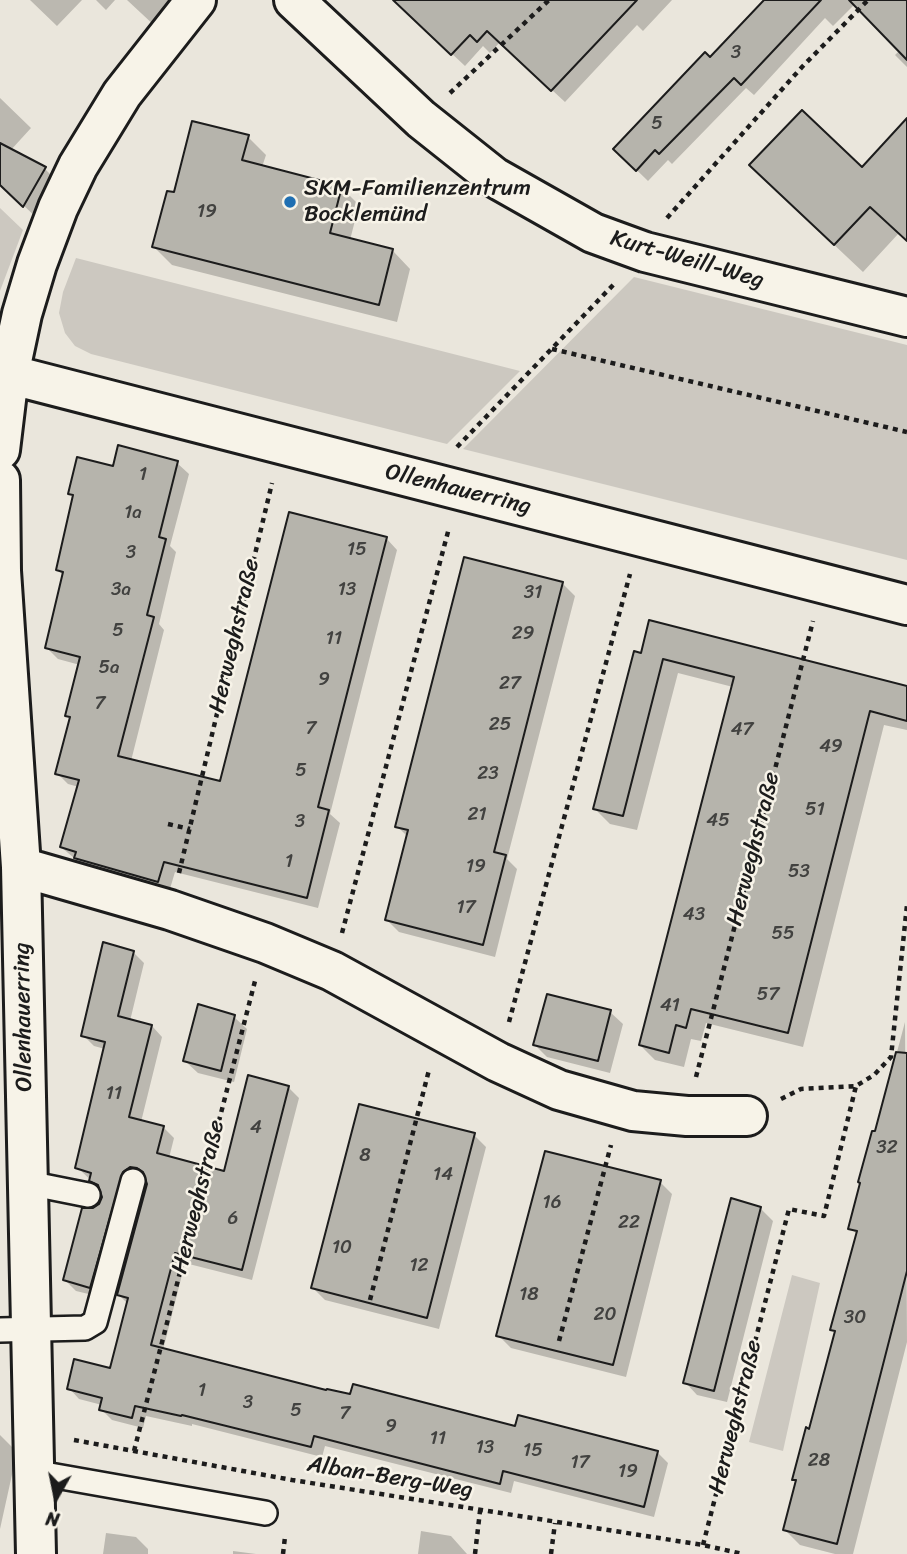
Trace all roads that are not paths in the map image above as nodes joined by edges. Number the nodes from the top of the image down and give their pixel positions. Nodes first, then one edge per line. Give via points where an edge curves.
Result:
1 (197, 0) edge
2 (294, 0) edge
3 (907, 317) edge
4 (5, 373) edge
5 (0, 450) edge
6 (0, 480) edge
7 (907, 605) edge
8 (21, 867) junction
9 (747, 1116) road end
10 (133, 1181) dead end
11 (28, 1183) junction
12 (88, 1195) dead end
13 (15, 1329) edge
14 (33, 1472) junction
15 (265, 1513) dead end
16 (36, 1554) edge

1 - 4 street via 121,94 78,166 37,264
2 - 3 street, Kurt-Weill-Weg via 421,119 494,177 593,233 645,253
4 - 5 street
4 - 7 street, Ollenhauerring
6 - 8 street, Ollenhauerring via 1,571
8 - 9 street via 265,943 332,971 498,1062 559,1090 633,1111
8 - 11 street, Ollenhauerring
10 - 13 lane via 94,1322 85,1328
11 - 12 lane
11 - 13 street, Ollenhauerring
13 - 14 street, Ollenhauerring via 32,1432
14 - 15 lane
14 - 16 street, Ollenhauerring

